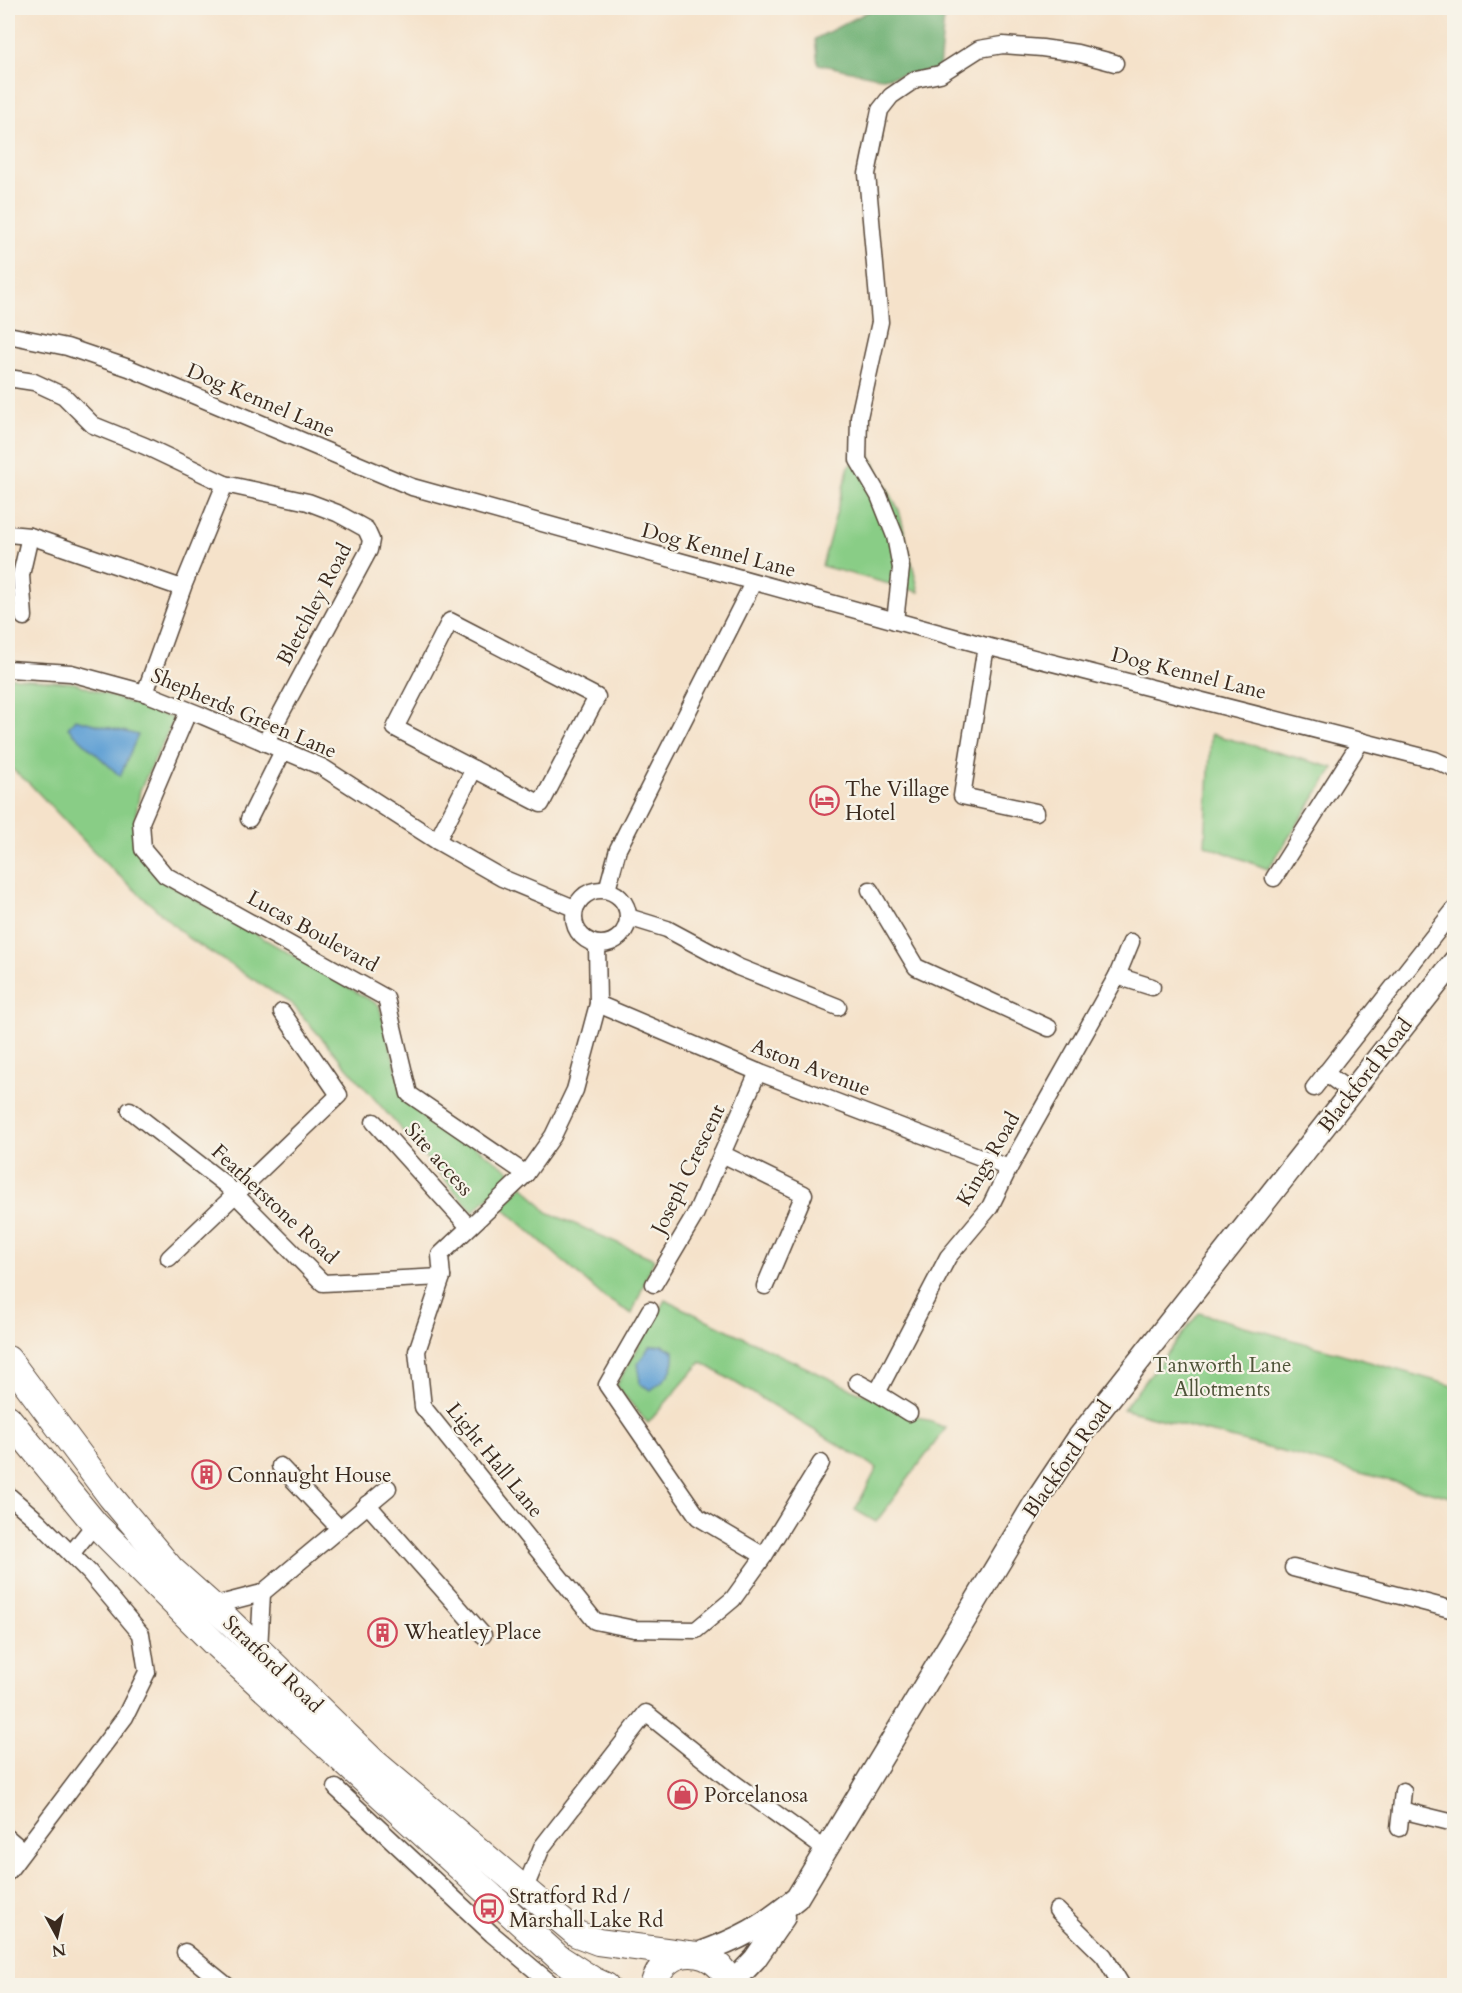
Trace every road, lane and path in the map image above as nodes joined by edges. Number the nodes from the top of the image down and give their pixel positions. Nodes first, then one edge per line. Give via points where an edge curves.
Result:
1 (1115, 63) dead end
2 (8, 334) edge
3 (8, 378) edge
4 (225, 484) junction
5 (8, 534) edge
6 (30, 536) junction
7 (753, 583) junction
8 (182, 588) junction
9 (24, 617) dead end
10 (895, 621) junction
11 (986, 646) junction
12 (8, 669) edge
13 (144, 693) junction
14 (188, 712) junction
15 (1361, 741) junction
16 (265, 743) junction
17 (283, 751) junction
18 (1455, 756) edge
19 (1435, 760) junction
20 (474, 769) junction
21 (1455, 769) edge
22 (1036, 812) dead end
23 (249, 819) dead end
24 (437, 841) junction
25 (1274, 878) dead end
26 (607, 890) junction
27 (870, 890) dead end
28 (574, 908) junction
29 (1455, 910) edge
30 (628, 917) junction
31 (1131, 942) dead end
32 (597, 945) junction
33 (1455, 962) edge
34 (1117, 976) junction
35 (1152, 987) dead end
36 (598, 1004) junction
37 (838, 1007) dead end
38 (282, 1012) dead end
39 (1049, 1028) dead end
40 (758, 1072) junction
41 (1325, 1073) junction
42 (1314, 1088) dead end
43 (1351, 1092) junction
44 (130, 1110) dead end
45 (374, 1122) dead end
46 (722, 1154) junction
47 (1009, 1168) junction
48 (526, 1174) junction
49 (235, 1194) junction
50 (470, 1227) junction
51 (169, 1258) dead end
52 (442, 1277) junction
53 (654, 1284) dead end
54 (765, 1286) dead end
55 (650, 1310) dead end
56 (8, 1359) edge
57 (856, 1382) dead end
58 (877, 1393) junction
59 (909, 1413) dead end
60 (8, 1418) edge
61 (821, 1463) dead end
62 (280, 1466) dead end
63 (388, 1488) dead end
64 (8, 1495) edge
65 (367, 1504) junction
66 (95, 1524) junction
67 (338, 1527) junction
68 (71, 1554) junction
69 (764, 1556) junction
70 (1293, 1568) dead end
71 (262, 1593) junction
72 (212, 1606) junction
73 (1455, 1610) edge
74 (483, 1635) dead end
75 (259, 1650) junction
76 (336, 1788) dead end
77 (1403, 1791) dead end
78 (1401, 1810) junction
79 (1455, 1823) edge
80 (1399, 1828) dead end
81 (8, 1838) edge
82 (22, 1850) junction
83 (826, 1850) junction
84 (8, 1872) edge
85 (522, 1889) junction
86 (796, 1898) junction
87 (1057, 1911) dead end
88 (185, 1952) dead end
89 (693, 1954) junction
90 (598, 1984) edge
91 (731, 1985) edge
92 (227, 1986) edge
93 (554, 1986) edge
94 (653, 1986) edge
95 (1122, 1986) edge

1 - 10 street via 1042,48 1003,45 979,49 940,74 916,79 891,96 880,110 867,174 880,322 859,417 858,460 879,496 895,536 901,568
2 - 7 street, Dog Kennel Lane via 67,347 129,368 412,487
3 - 4 street via 34,382 64,396 93,425
4 - 8 street
4 - 16 street, Bletchley Road via 308,502 337,513 366,529 371,540
5 - 6 street
6 - 8 street
6 - 9 street via 21,575
7 - 10 street, Dog Kennel Lane
7 - 26 street via 618,849
8 - 13 street
10 - 11 street, Dog Kennel Lane
11 - 15 street, Dog Kennel Lane
11 - 22 street via 962,796
12 - 13 street, Shepherds Green Lane via 71,673
13 - 14 street, Shepherds Green Lane
14 - 16 street, Shepherds Green Lane
14 - 48 street, Lucas Boulevard via 141,822 143,849 165,875 386,998 409,1094
15 - 19 street, Dog Kennel Lane
15 - 25 street
16 - 17 street, Shepherds Green Lane
17 - 23 street
17 - 24 street, Shepherds Green Lane via 322,767
18 - 19 street, Dog Kennel Lane
19 - 21 street, Dog Kennel Lane
20 - 20 street via 394,728 450,621 597,697 541,804
20 - 24 street
24 - 28 street, Shepherds Green Lane via 502,879
26 - 28 street via 591,891
26 - 30 street via 622,900
27 - 39 street via 916,967
28 - 32 street via 579,933
29 - 41 street
30 - 32 street via 617,939
30 - 37 street via 667,929 738,967
31 - 34 street, Kings Road
32 - 36 street, Light Hall Lane
33 - 43 main road, Blackford Road
34 - 35 street
34 - 47 street, Kings Road
36 - 40 street, Aston Avenue
36 - 48 street, Light Hall Lane via 575,1090 553,1137
38 - 49 street via 339,1095
40 - 46 street, Joseph Crescent
40 - 47 street, Aston Avenue
41 - 42 street
41 - 43 street
43 - 83 main road, Blackford Road via 1079,1437 1035,1503
44 - 49 street, Featherstone Road
45 - 50 street, Site access
46 - 53 street, Joseph Crescent via 695,1215
46 - 54 street via 804,1194
47 - 58 street, Kings Road via 990,1207 948,1257
48 - 50 street, Light Hall Lane
49 - 51 street
49 - 52 street, Featherstone Road via 324,1283
50 - 52 street, Light Hall Lane via 440,1255
52 - 69 street, Light Hall Lane via 417,1352 423,1407 595,1621 634,1629 696,1630 733,1599
55 - 69 street via 607,1385 698,1517
56 - 72 highway, Stratford Road via 111,1497 172,1570
57 - 58 street
58 - 59 street
60 - 66 highway, Stratford Road
61 - 69 street, Light Hall Lane
62 - 67 street
63 - 65 street
64 - 68 street
65 - 67 street
65 - 74 street
66 - 68 street
66 - 90 highway, Stratford Road via 214,1643 559,1958
67 - 71 street
68 - 82 street via 141,1634 147,1671 125,1717
70 - 73 street
71 - 72 street
71 - 75 street
72 - 75 highway, Stratford Road
75 - 85 highway, Stratford Road via 374,1762
76 - 93 street via 492,1934
77 - 78 street
78 - 79 street
78 - 80 street
81 - 82 street
82 - 84 street
83 - 85 street via 646,1713 542,1847
83 - 86 main road, Blackford Road
85 - 89 highway, Stratford Road via 576,1934 598,1942
86 - 89 main road, Blackford Road via 770,1921 739,1939
86 - 91 main road
87 - 95 street via 1104,1956
88 - 92 street
89 - 91 highway via 719,1964
89 - 94 highway via 674,1958 663,1966

